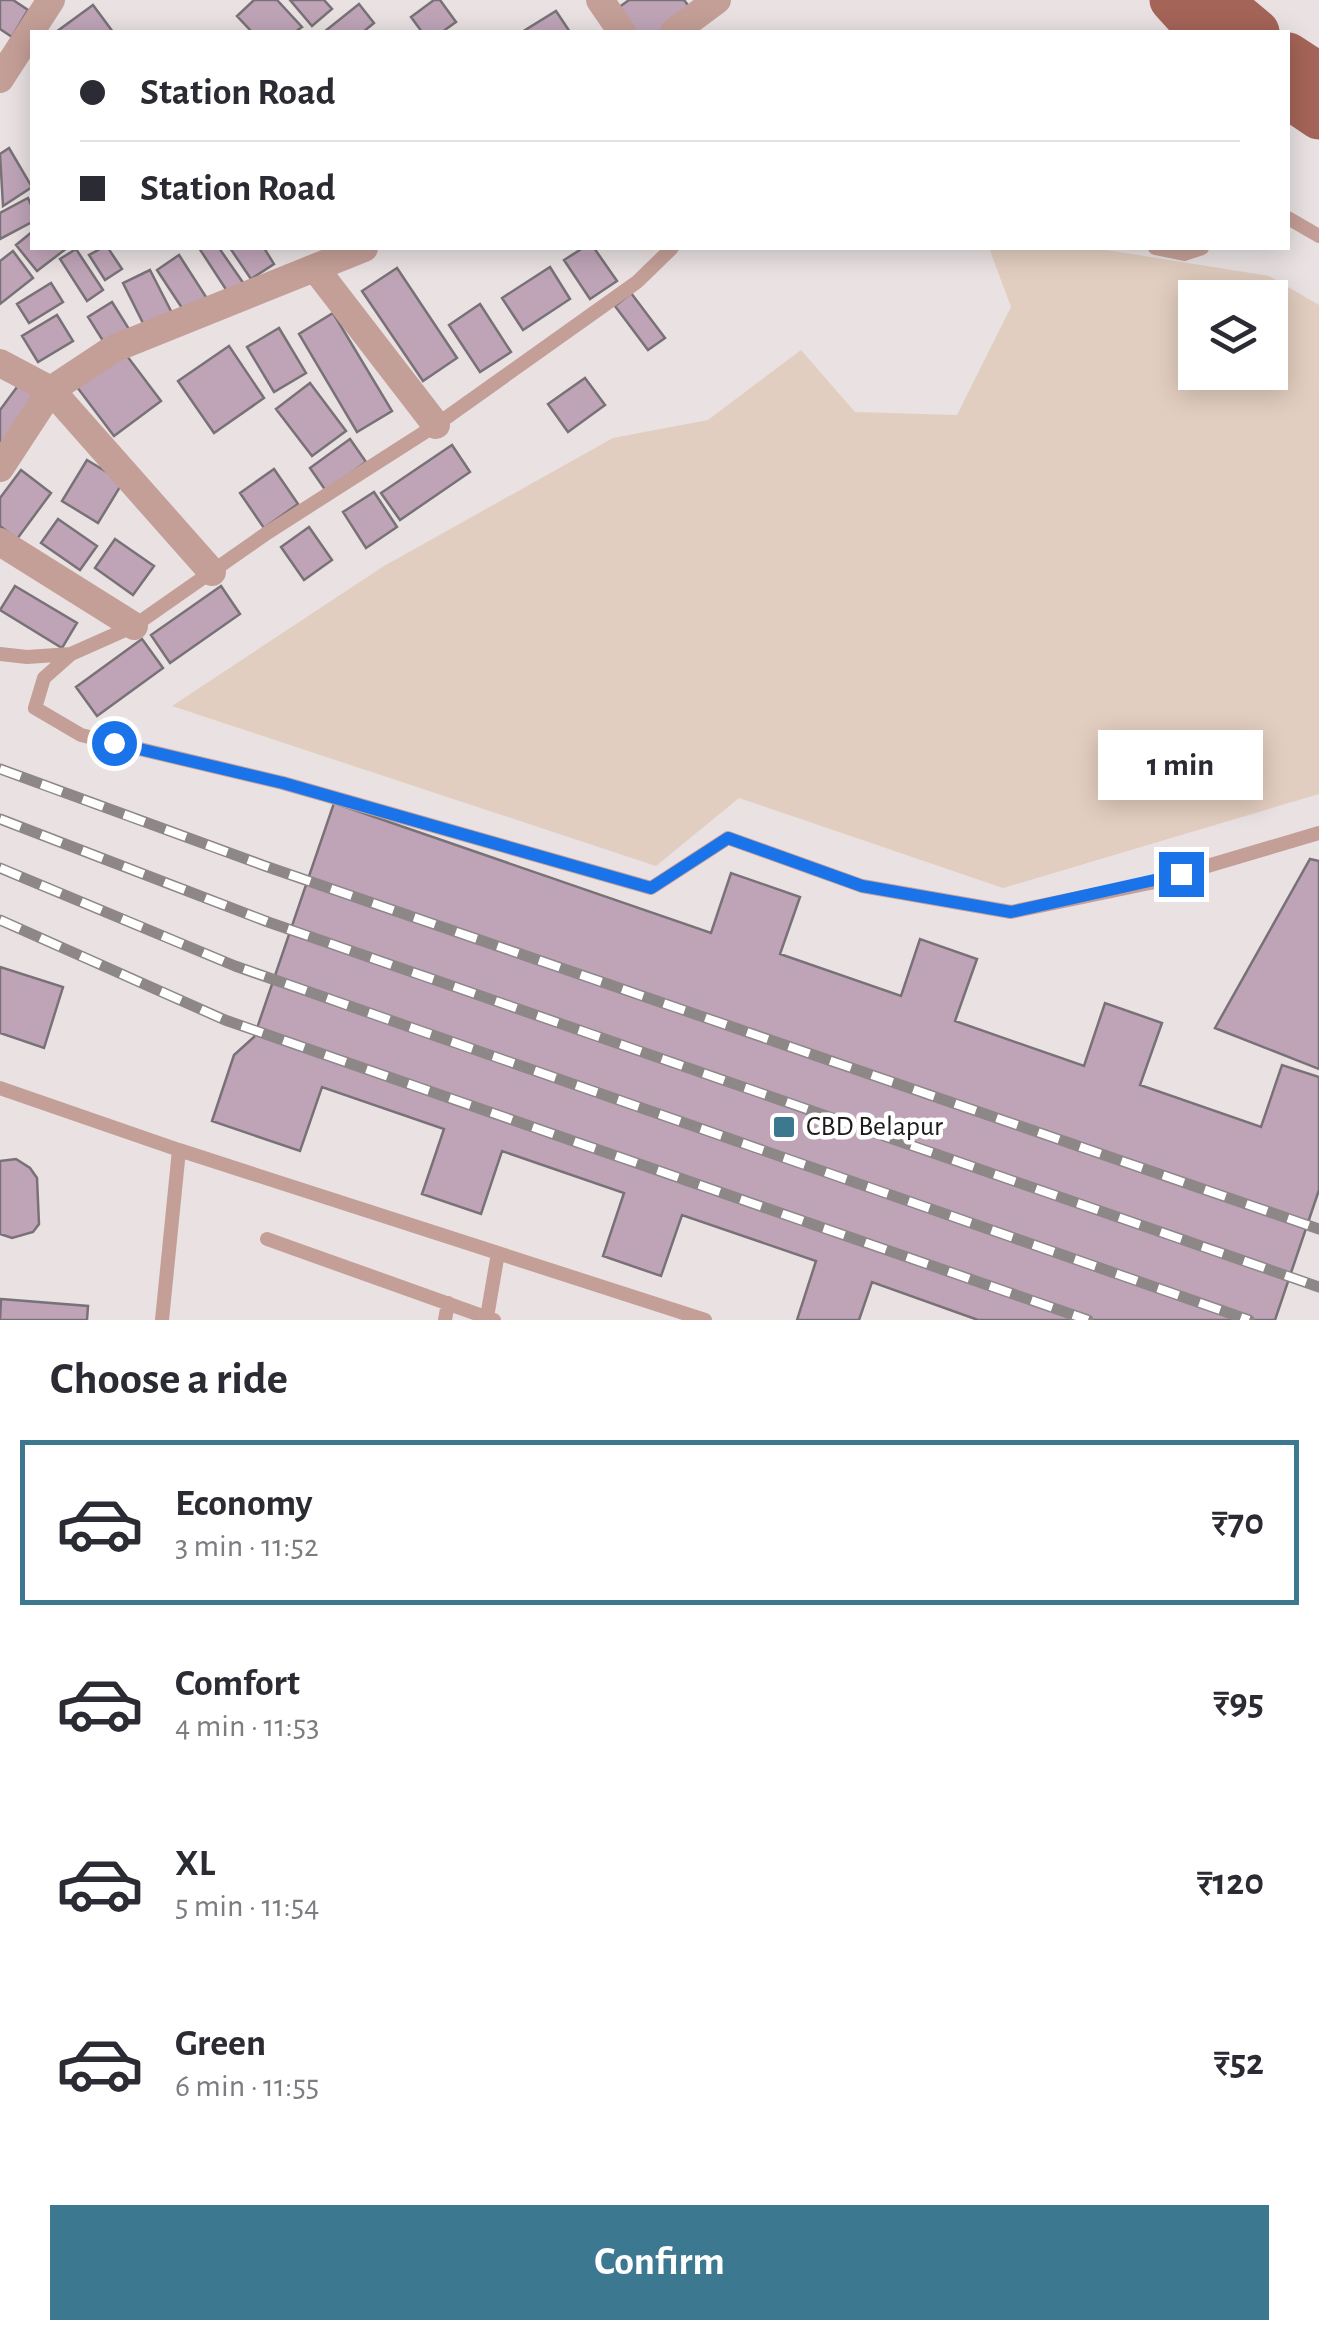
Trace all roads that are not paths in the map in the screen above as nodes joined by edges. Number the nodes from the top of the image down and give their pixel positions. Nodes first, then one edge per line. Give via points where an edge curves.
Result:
1 (51, 0) edge
2 (600, 0) edge
3 (717, 0) edge
4 (1172, 0) edge
5 (1219, 0) edge
6 (32, 30) edge
7 (621, 30) edge
8 (677, 30) edge
9 (1199, 30) edge
10 (1255, 30) edge
11 (30, 33) edge
12 (1290, 56) edge
13 (1319, 75) edge
14 (0, 79) edge
15 (1290, 97) edge
16 (1319, 117) edge
17 (1290, 220) edge
18 (1319, 236) edge
19 (359, 250) edge
20 (670, 250) edge
21 (1165, 250) edge
22 (1196, 250) edge
23 (315, 268) junction
24 (0, 363) edge
25 (50, 390) junction
26 (436, 426) junction
27 (0, 468) edge
28 (0, 542) edge
29 (212, 572) junction
30 (134, 626) junction
31 (0, 654) edge
32 (72, 654) junction
33 (1319, 833) edge
34 (0, 1088) edge
35 (179, 1150) junction
36 (268, 1239) dead end
37 (498, 1254) junction
38 (448, 1303) junction
39 (490, 1319) edge
40 (695, 1319) edge
41 (162, 1320) edge
42 (446, 1320) edge

1 - 6 street
2 - 7 street
3 - 8 street
4 - 9 main road
5 - 10 main road
11 - 14 street
12 - 13 main road
15 - 16 main road
17 - 18 lane
19 - 23 street
20 - 26 lane via 637,282
21 - 22 lane
23 - 25 street via 114,349
23 - 26 street
24 - 25 street
25 - 27 street
25 - 29 street
26 - 29 lane
28 - 30 street
29 - 30 lane
30 - 32 lane
31 - 32 lane
32 - 33 lane via 44,678 35,708 80,735 283,783 651,888 728,838 862,886 1011,912 1150,883
34 - 35 lane
35 - 37 lane
35 - 41 lane
36 - 38 lane
37 - 39 lane
37 - 40 lane
38 - 39 lane
38 - 42 lane

